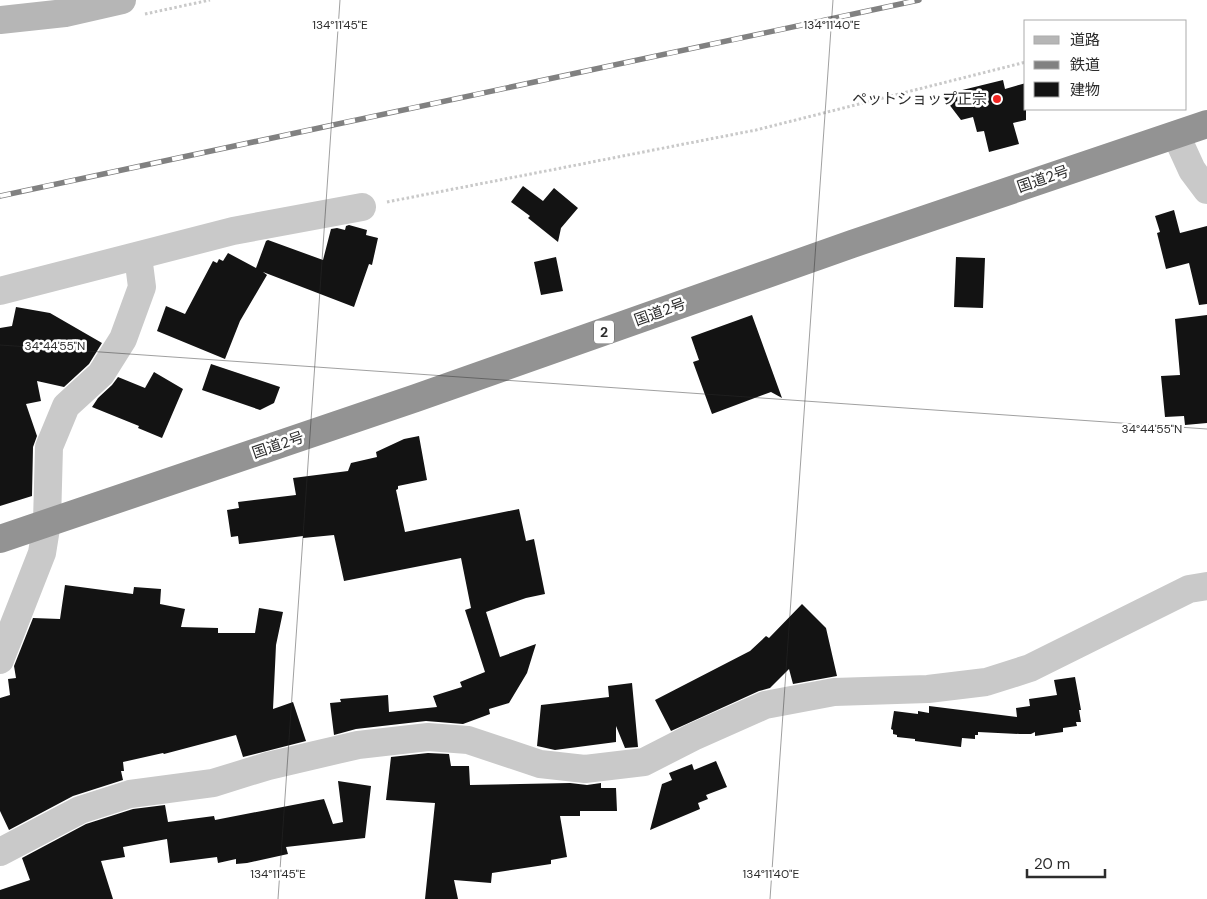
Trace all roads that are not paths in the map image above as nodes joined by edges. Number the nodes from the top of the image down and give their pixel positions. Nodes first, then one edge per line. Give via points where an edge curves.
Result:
1 (122, 0) edge
2 (0, 20) edge
3 (1207, 124) edge
4 (1176, 135) junction
5 (1207, 190) edge
6 (362, 207) road end
7 (138, 256) junction
8 (0, 291) edge
9 (47, 522) junction
10 (0, 538) edge
11 (1207, 586) edge
12 (0, 660) edge
13 (0, 850) edge

1 - 2 street via 65,13
3 - 4 highway, 国道2号 / 2
4 - 5 street via 1192,170
4 - 9 highway, 国道2号 / 2
6 - 7 street via 232,231
7 - 8 street
7 - 9 street via 142,287 123,339 101,374 66,406 50,447
9 - 10 highway, 国道2号 / 2
9 - 12 street via 42,553
11 - 13 street via 1189,589 1030,668 986,682 834,692 765,705 644,762 585,769 540,764 468,740 428,737 358,745 268,766 213,783 130,794 80,810

